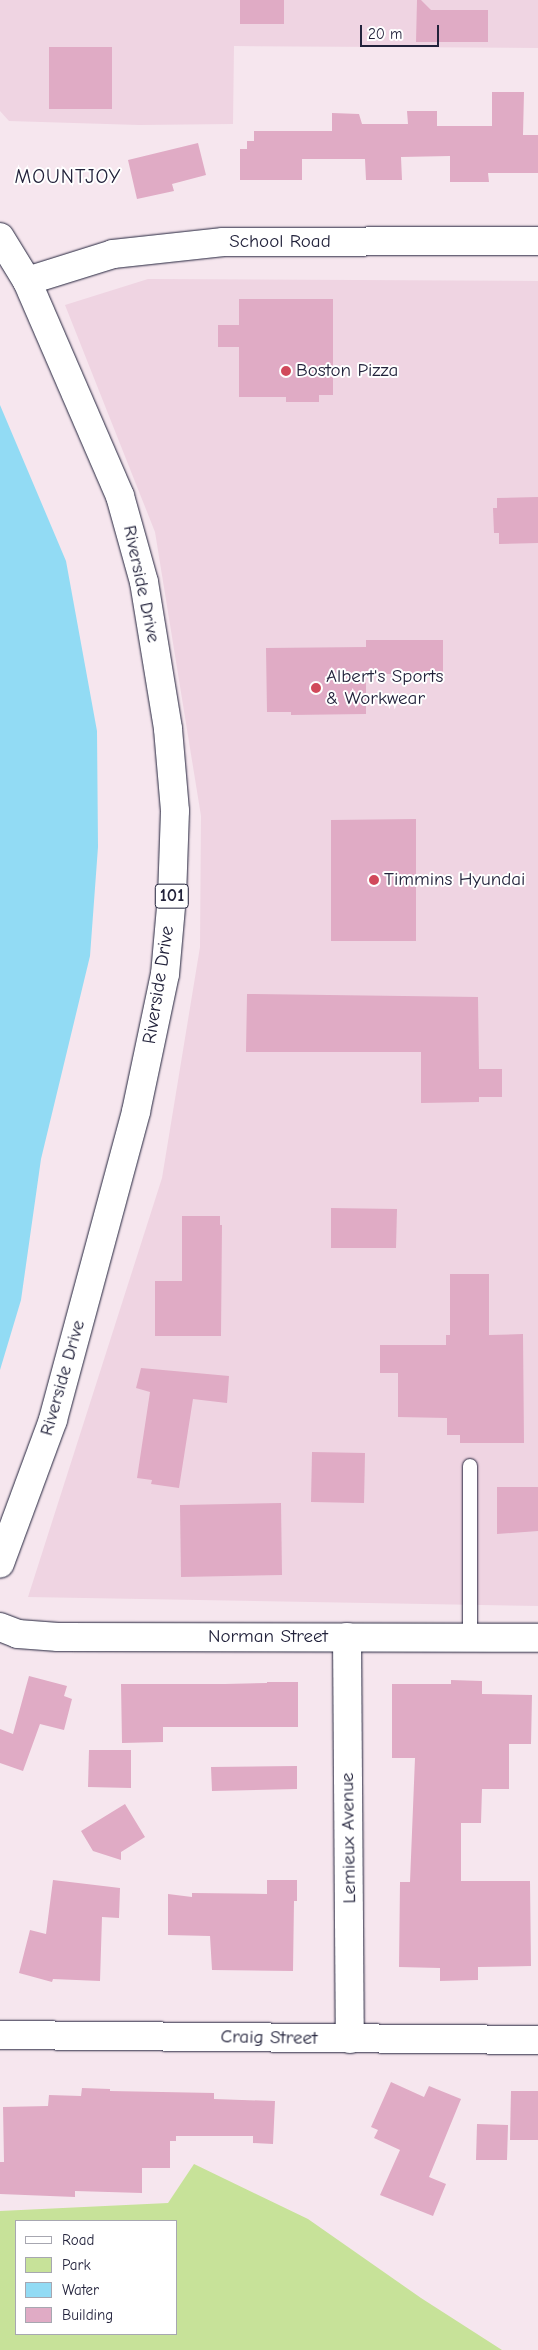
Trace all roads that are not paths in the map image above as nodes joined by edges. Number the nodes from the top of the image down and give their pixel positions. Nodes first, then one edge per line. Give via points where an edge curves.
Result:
1 (0, 237) edge
2 (538, 241) edge
3 (27, 281) junction
4 (470, 1466) dead end
5 (0, 1563) edge
6 (0, 1627) edge
7 (347, 1637) junction
8 (470, 1638) junction
9 (538, 1638) edge
10 (0, 2035) edge
11 (350, 2039) junction
12 (538, 2040) edge

1 - 3 street, Riverside Drive / 101
2 - 3 street, School Road via 223,242 113,254
3 - 5 street, Riverside Drive / 101 via 120,496 144,582 168,729 175,811 165,974 136,1112 53,1420
4 - 8 lane
6 - 7 street, Norman Street via 18,1634 58,1636
7 - 8 street, Norman Street
7 - 11 street, Lemieux Avenue
8 - 9 street, Norman Street
10 - 11 street, Craig Street
11 - 12 street, Craig Street

